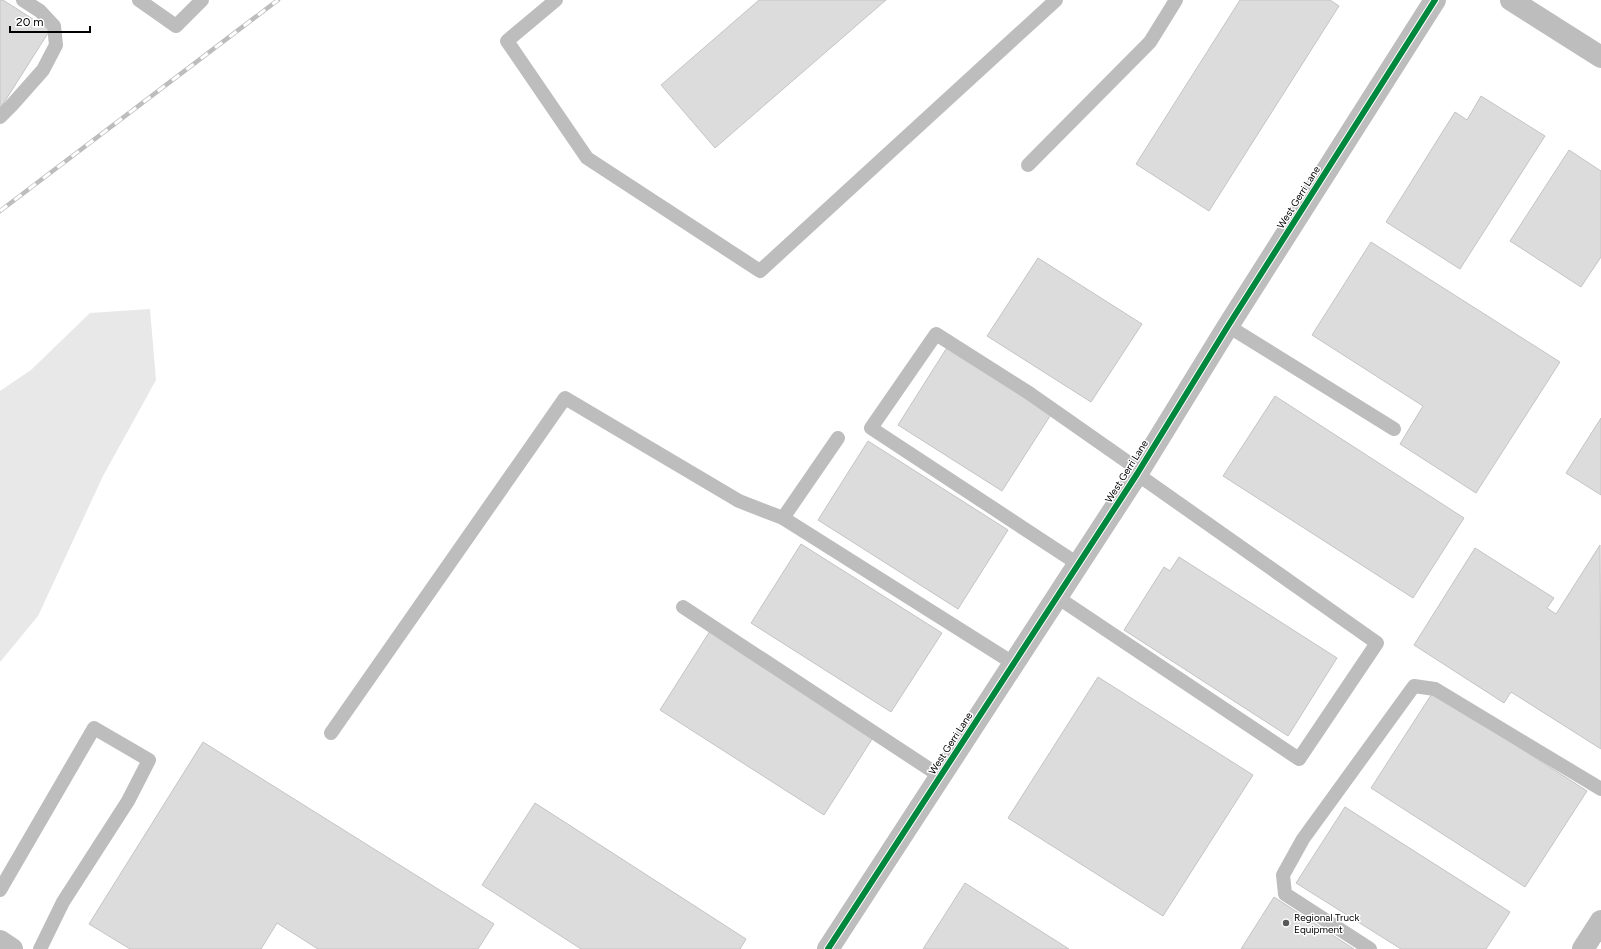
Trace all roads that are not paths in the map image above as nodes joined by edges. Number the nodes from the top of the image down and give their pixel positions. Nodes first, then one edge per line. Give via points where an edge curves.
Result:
1 (23, 0) edge
2 (139, 0) edge
3 (202, 0) edge
4 (556, 0) edge
5 (1056, 0) edge
6 (1176, 0) edge
7 (1435, 0) edge
8 (1511, 0) edge
9 (1601, 57) edge
10 (0, 117) edge
11 (1028, 165) dead end
12 (1228, 326) junction
13 (1394, 429) dead end
14 (838, 438) dead end
15 (1138, 472) junction
16 (783, 518) junction
17 (1078, 564) junction
18 (1057, 597) junction
19 (683, 607) dead end
20 (1013, 663) junction
21 (331, 732) dead end
22 (940, 776) junction
23 (1601, 789) edge
24 (0, 890) edge
25 (1601, 921) edge
26 (0, 941) edge
27 (12, 949) edge
28 (40, 949) edge
29 (828, 949) edge
30 (1370, 949) edge
31 (1583, 949) edge

1 - 10 lane via 40,11 54,26 56,45 44,70
2 - 3 lane via 176,26
4 - 5 lane via 508,41 587,158 760,271
6 - 11 lane via 1150,42
7 - 12 street, West Gerri Lane
8 - 9 street
12 - 13 lane
12 - 15 street, West Gerri Lane
14 - 16 lane
15 - 17 street, West Gerri Lane
15 - 17 lane via 1029,393 936,334 871,428
15 - 18 lane via 1377,643 1299,759
16 - 20 lane
16 - 21 lane via 739,501 565,398
17 - 18 street, West Gerri Lane
18 - 20 street, West Gerri Lane
19 - 22 lane
20 - 22 street, West Gerri Lane
22 - 29 street, West Gerri Lane
23 - 30 lane via 1436,689 1414,686 1303,839 1283,875 1286,894
24 - 28 lane via 94,728 149,760 128,801 63,902
25 - 31 street
26 - 27 street

